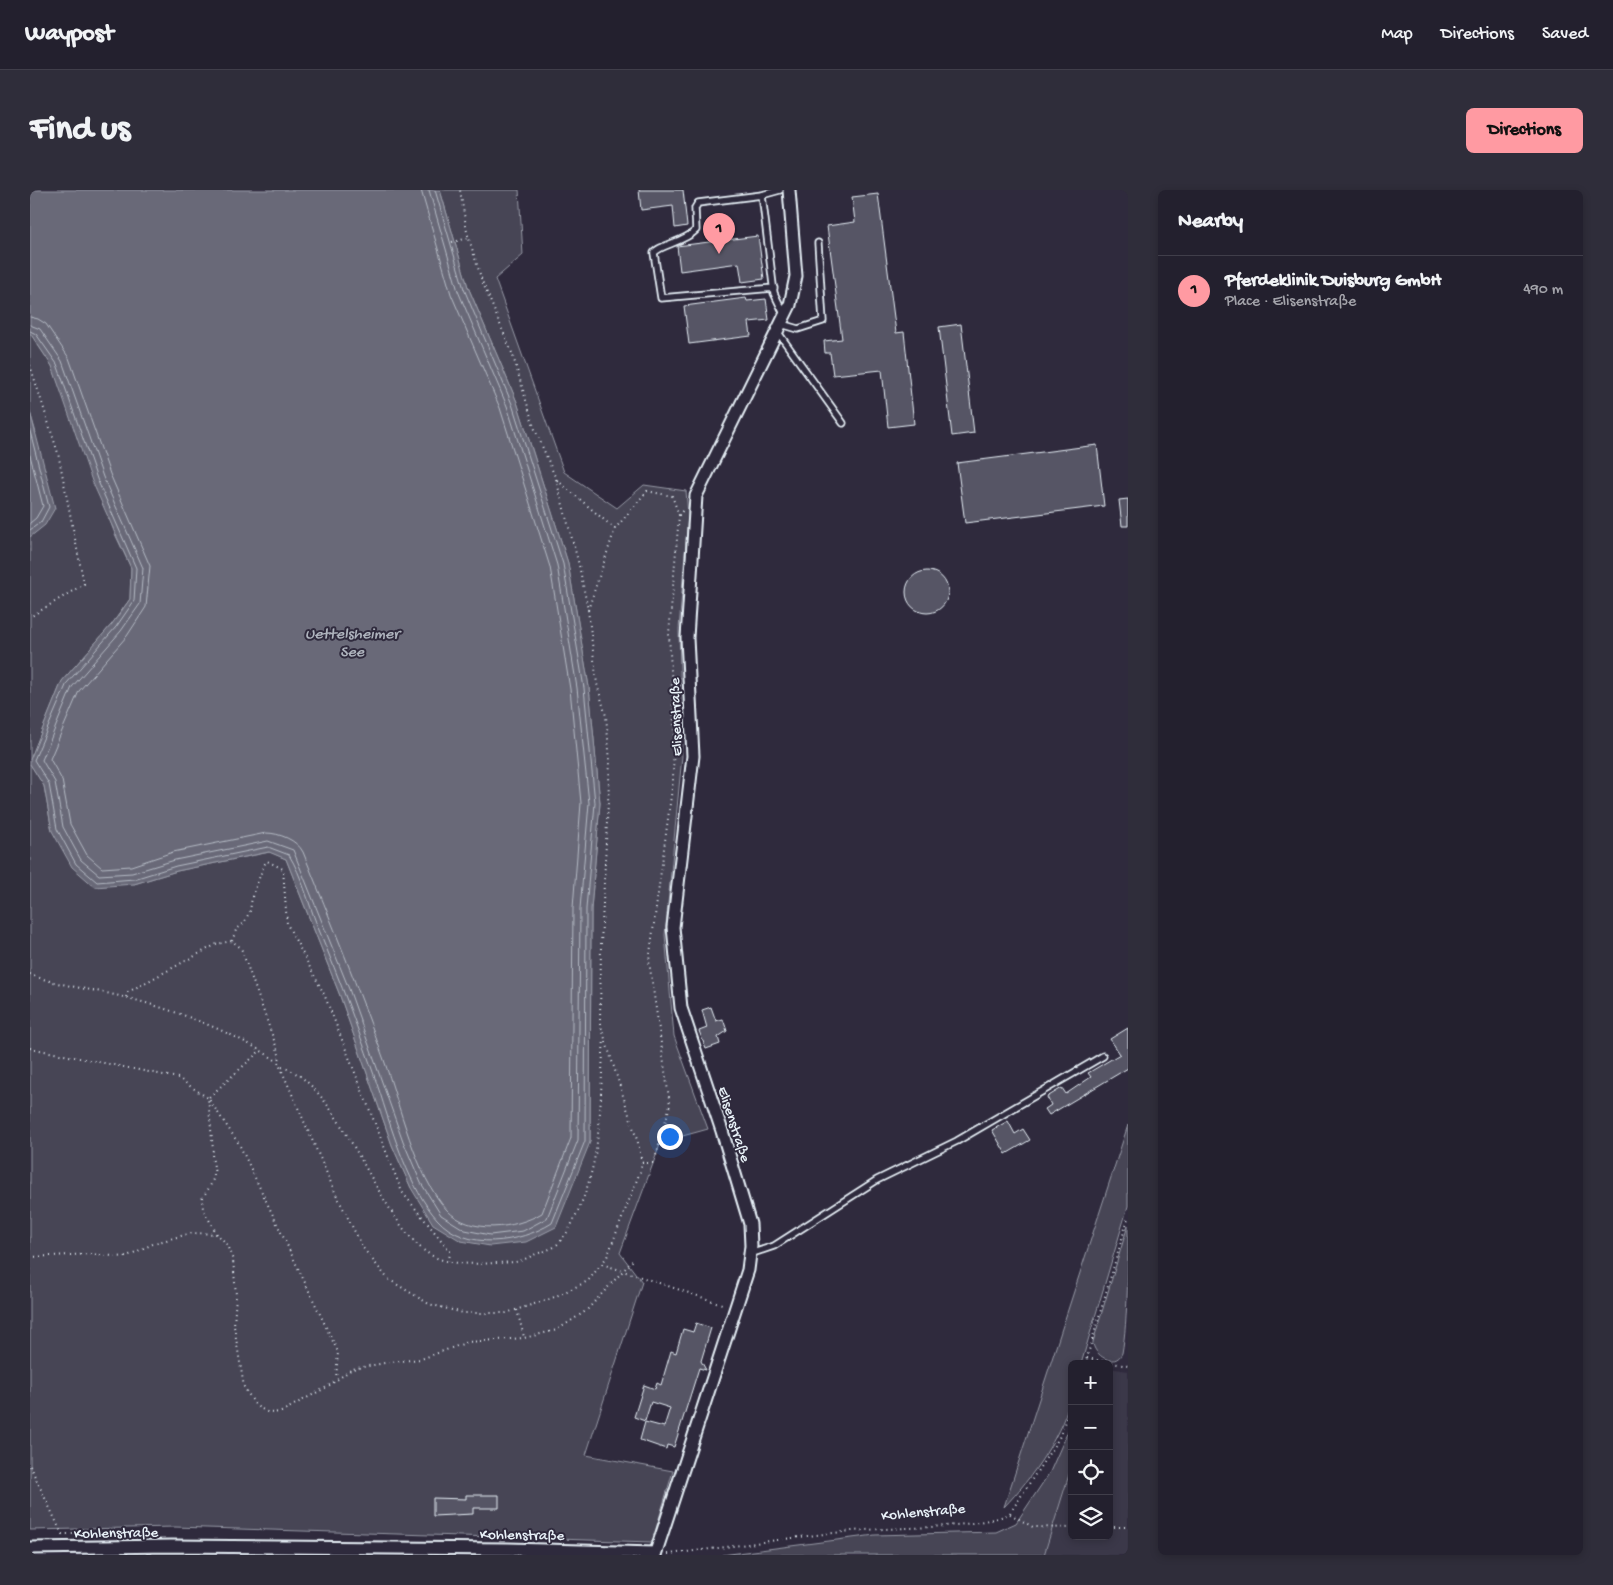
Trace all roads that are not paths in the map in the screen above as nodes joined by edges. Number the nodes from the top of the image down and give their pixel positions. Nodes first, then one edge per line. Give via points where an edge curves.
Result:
1 (780, 190) edge
2 (789, 190) edge
3 (762, 195) junction
4 (818, 244) dead end
5 (774, 288) junction
6 (781, 323) junction
7 (843, 423) dead end
8 (1103, 1056) dead end
9 (750, 1255) junction
10 (30, 1548) edge
11 (655, 1554) edge

1 - 3 lane
2 - 6 street, Elisenstraße via 796,276
3 - 5 lane
3 - 5 lane via 698,203 695,208 696,230 656,250 654,265 661,298
4 - 6 lane via 823,321 798,329
5 - 6 lane
6 - 7 lane
6 - 9 street, Elisenstraße via 696,496 687,638 693,756 673,927 681,1008 750,1224
8 - 9 lane via 957,1141 877,1180 774,1246
9 - 11 street, Elisenstraße via 748,1270
10 - 11 street, Kohlenstraße via 488,1548

